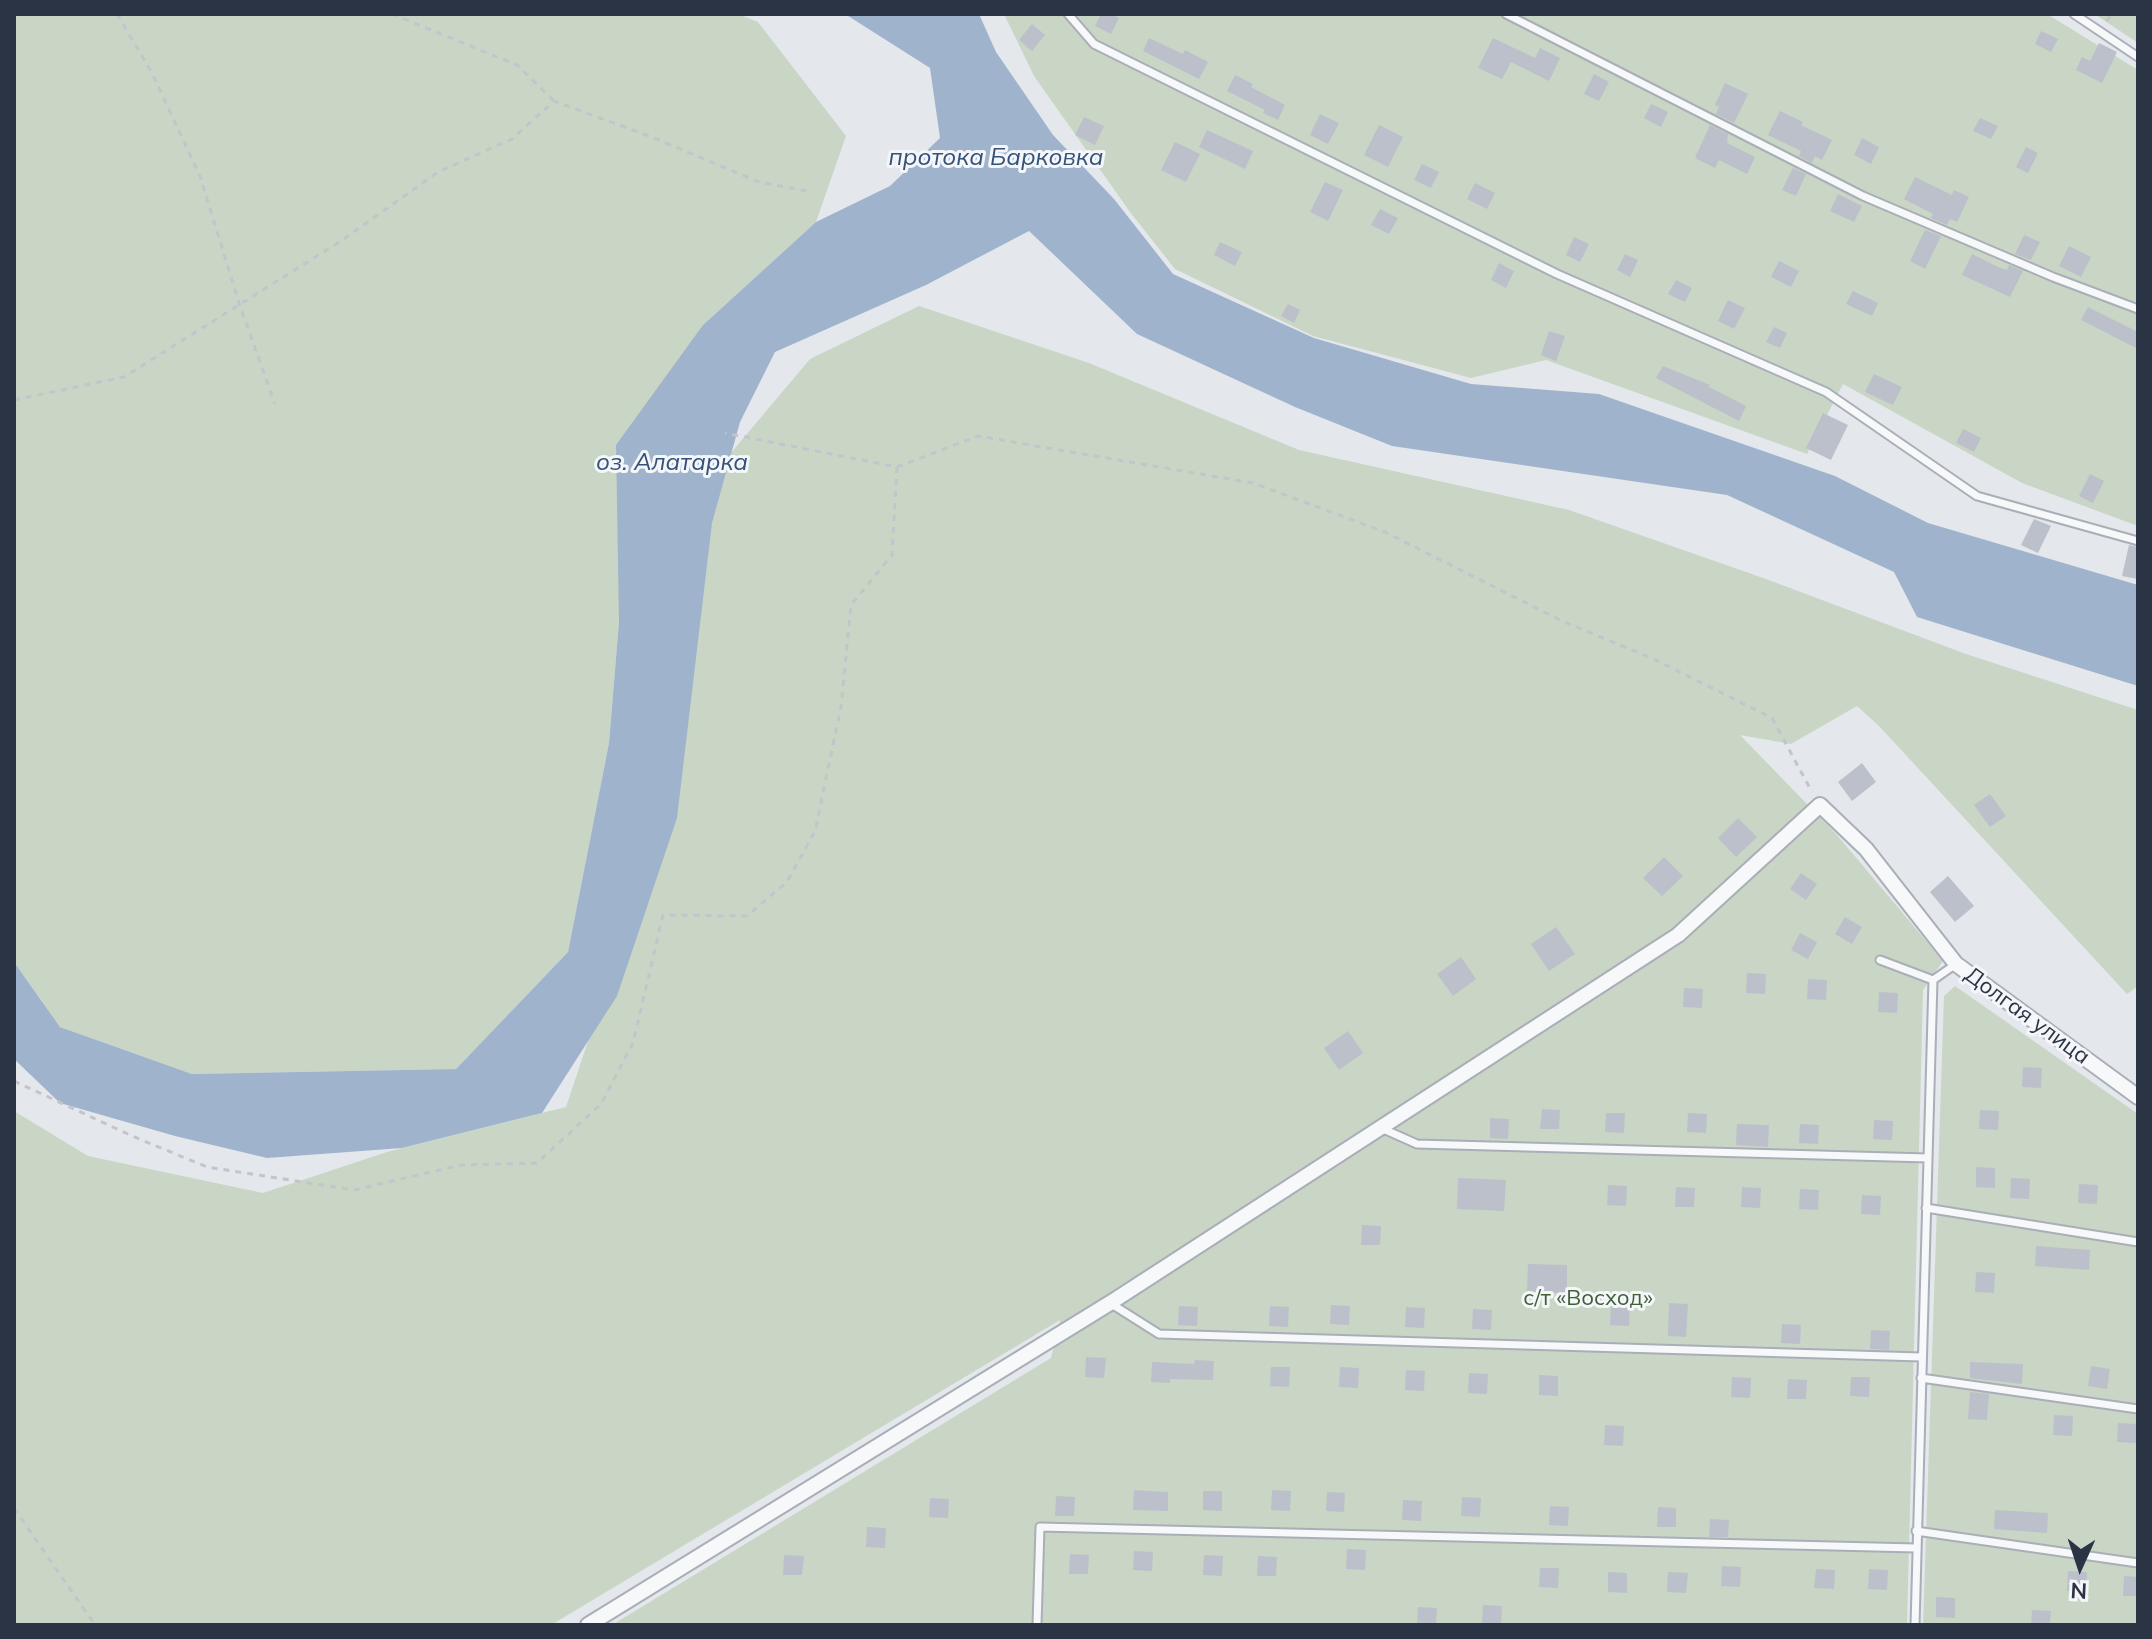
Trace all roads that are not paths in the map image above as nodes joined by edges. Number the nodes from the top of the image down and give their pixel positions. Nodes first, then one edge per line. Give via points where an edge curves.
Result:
1 (1068, 14) edge
2 (1506, 14) edge
3 (2074, 14) edge
4 (2138, 57) edge
5 (2138, 309) edge
6 (2138, 541) edge
7 (1880, 960) dead end
8 (1956, 964) junction
9 (1933, 980) junction
10 (2138, 1097) edge
11 (1381, 1127) junction
12 (1928, 1158) junction
13 (1926, 1208) junction
14 (2138, 1242) edge
15 (1110, 1303) junction
16 (1921, 1357) junction
17 (1921, 1378) junction
18 (2138, 1409) edge
19 (1916, 1531) junction
20 (1916, 1548) junction
21 (2138, 1563) edge
22 (588, 1625) edge
23 (1037, 1625) edge
24 (1915, 1625) edge

1 - 6 lane via 1094,44 1557,274 1826,392 1977,496
2 - 5 lane via 1863,196
3 - 4 lane
7 - 9 lane
8 - 9 lane
8 - 10 street, Долгая улица
8 - 11 street, Долгая улица via 1866,849 1820,805 1678,935
9 - 12 lane
11 - 12 lane via 1417,1144
11 - 15 street
12 - 13 lane
13 - 14 lane
13 - 16 lane
15 - 16 lane via 1159,1334
15 - 22 street
16 - 17 lane
17 - 18 lane
17 - 19 lane
19 - 20 lane
19 - 21 lane
20 - 23 lane via 1040,1527
20 - 24 lane

